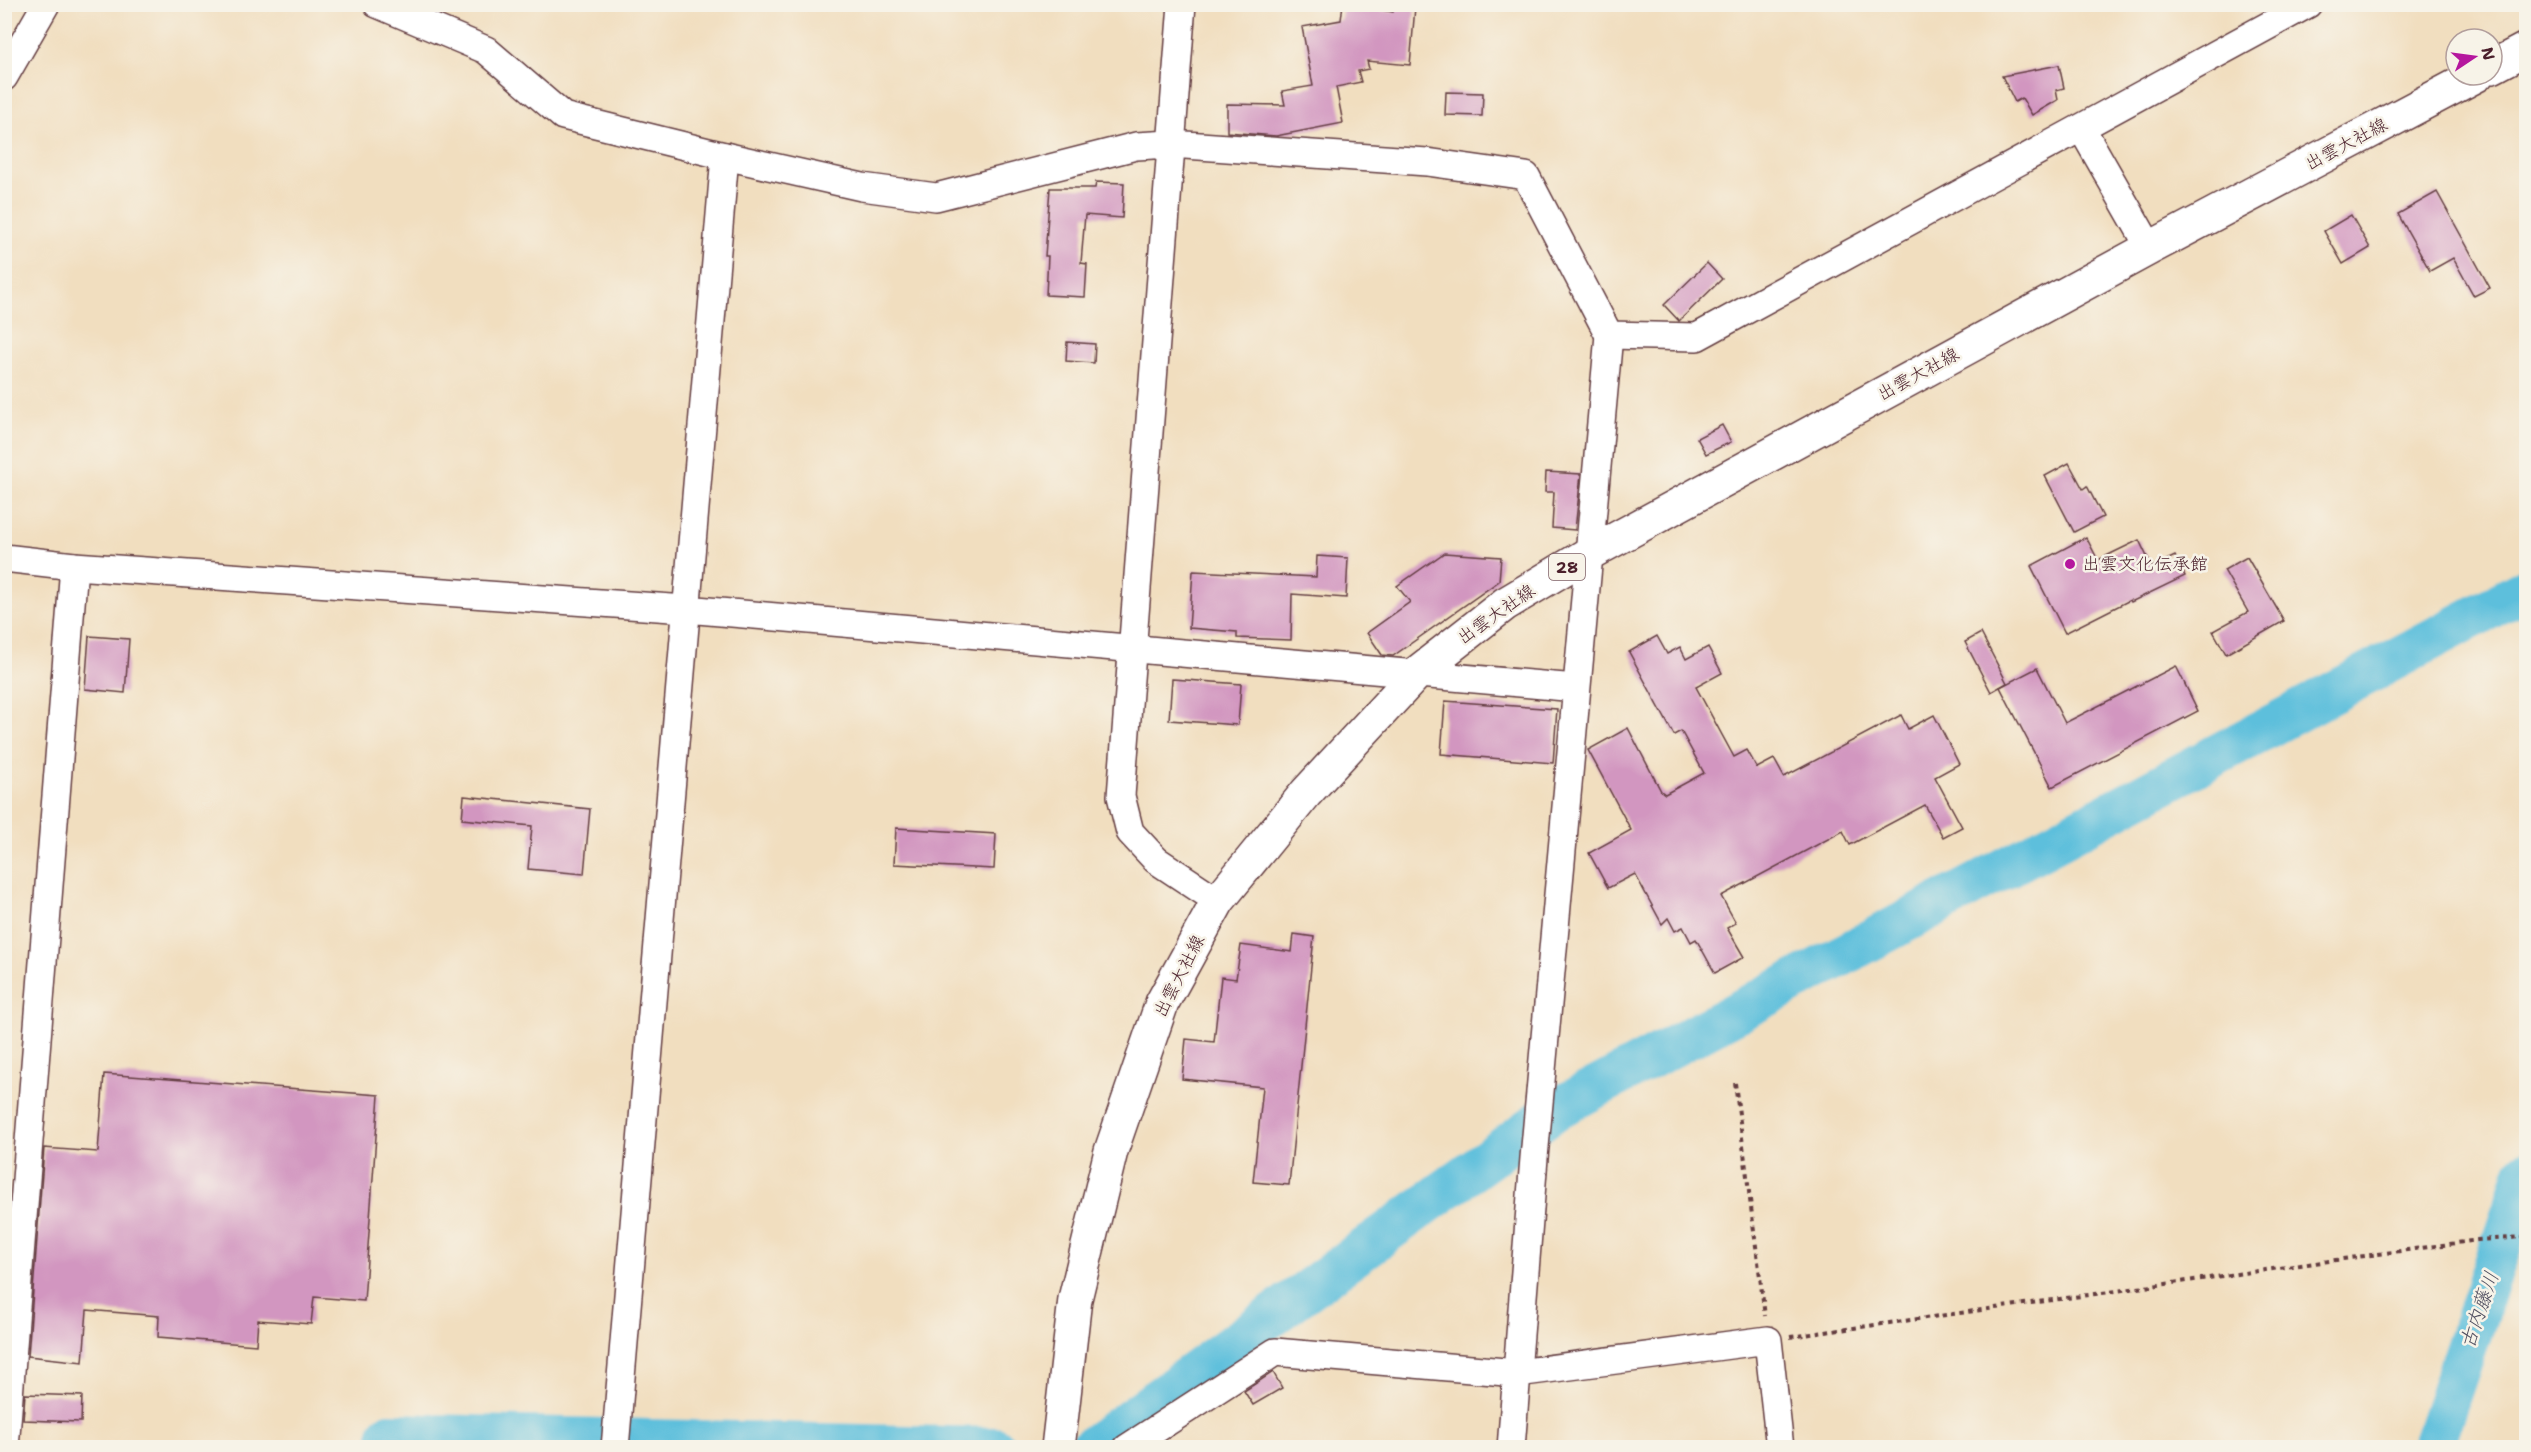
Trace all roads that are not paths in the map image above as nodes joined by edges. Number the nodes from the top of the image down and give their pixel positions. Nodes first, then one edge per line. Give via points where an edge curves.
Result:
1 (46, 4) edge
2 (377, 4) edge
3 (1182, 4) edge
4 (2308, 4) edge
5 (2526, 49) edge
6 (2504, 61) edge
7 (4, 76) edge
8 (2454, 87) edge
9 (2082, 129) junction
10 (1171, 144) junction
11 (725, 156) junction
12 (2150, 248) junction
13 (1609, 335) junction
14 (1590, 553) junction
15 (4, 558) edge
16 (74, 566) junction
17 (686, 609) junction
18 (1131, 649) junction
19 (1418, 672) junction
20 (1576, 688) junction
21 (1218, 901) junction
22 (1517, 1373) junction
23 (1059, 1434) edge
24 (5, 1448) edge
25 (615, 1448) edge
26 (1127, 1448) edge
27 (1511, 1448) edge
28 (1780, 1448) edge

1 - 7 street
2 - 11 street via 486,50 563,116
3 - 10 street
4 - 9 street
5 - 6 main road
8 - 12 main road, 出雲大社線 / 28
9 - 12 street
9 - 13 street via 1696,337
10 - 11 street via 1136,146 936,197 862,187
10 - 13 street via 1426,162 1526,176
10 - 18 street
11 - 17 street
12 - 14 main road, 出雲大社線 / 28
13 - 14 street
14 - 19 main road, 出雲大社線 / 28 via 1505,604
14 - 20 street
15 - 16 street
16 - 17 street
16 - 24 street
17 - 18 street
17 - 25 street
18 - 19 street
18 - 21 street via 1121,796 1130,832 1156,860
19 - 20 street
19 - 21 main road, 出雲大社線 / 28 via 1306,793
20 - 22 street
21 - 23 main road, 出雲大社線 / 28 via 1162,1003 1111,1151 1075,1299
22 - 26 street via 1275,1352
22 - 27 street
22 - 28 street via 1768,1340

